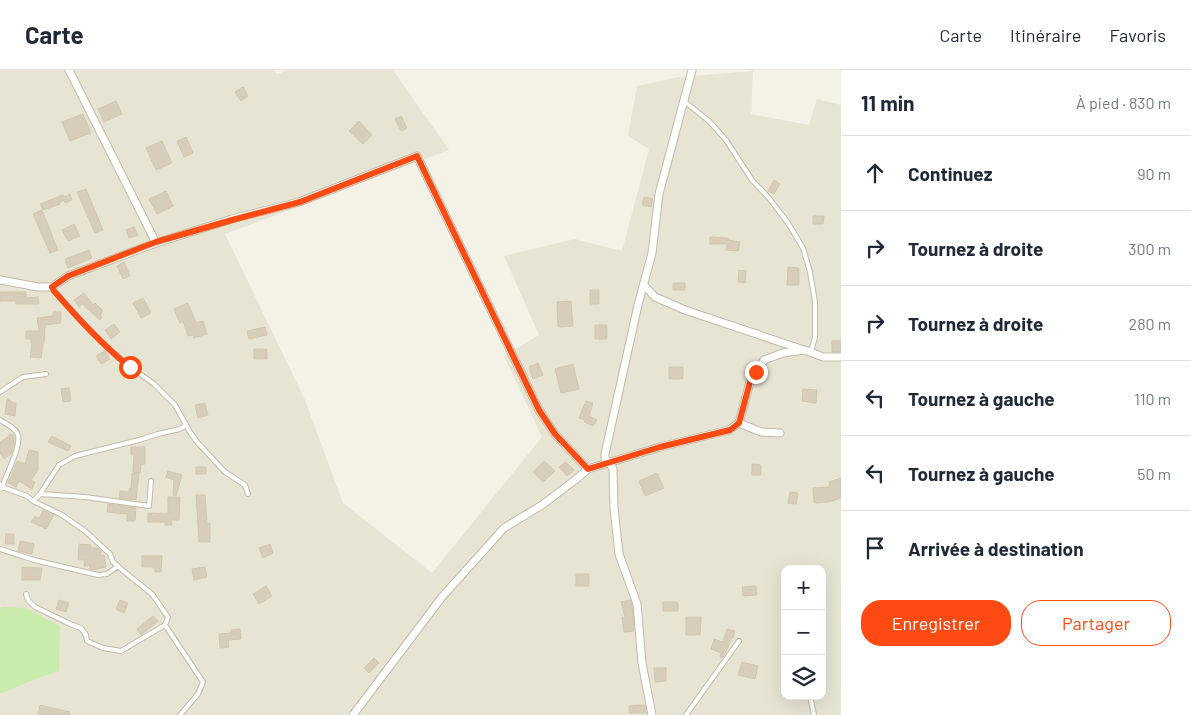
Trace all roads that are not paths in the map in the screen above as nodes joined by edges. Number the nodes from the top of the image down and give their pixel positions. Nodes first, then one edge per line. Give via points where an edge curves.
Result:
1 (69, 70) edge
2 (692, 70) edge
3 (684, 101) junction
4 (156, 242) junction
5 (0, 280) edge
6 (644, 285) junction
7 (52, 287) junction
8 (808, 351) junction
9 (841, 357) edge
10 (46, 374) dead end
11 (0, 392) edge
12 (0, 420) edge
13 (739, 423) junction
14 (186, 425) junction
15 (780, 433) dead end
16 (609, 462) junction
17 (588, 469) junction
18 (151, 481) dead end
19 (1, 488) edge
20 (40, 494) junction
21 (248, 494) dead end
22 (32, 501) junction
23 (0, 549) edge
24 (118, 566) junction
25 (26, 594) dead end
26 (165, 625) junction
27 (739, 641) dead end
28 (811, 700) edge
29 (180, 715) edge
30 (353, 715) edge
31 (652, 715) edge
32 (686, 715) edge
33 (814, 715) edge

1 - 4 street
2 - 3 street
3 - 6 street via 659,194 652,253
3 - 8 lane via 726,140 803,248 815,302 815,337
4 - 7 street via 68,276
4 - 17 street via 300,202 417,156 539,410 555,434
5 - 7 street
6 - 8 street via 655,297 685,310
6 - 16 street via 605,454
7 - 14 lane via 117,357 154,384 175,405
8 - 9 street via 823,357
8 - 13 street via 783,353 764,360 750,382
10 - 11 lane via 23,377
12 - 19 lane via 18,436 17,450
13 - 15 street via 761,432
13 - 16 street via 730,430
14 - 20 lane via 75,456 59,464
14 - 21 lane via 225,472 245,485
16 - 17 street
16 - 31 street via 613,469 619,554 637,604 642,663
17 - 30 street via 542,505 504,528 442,597
18 - 20 lane via 149,506
19 - 22 lane
20 - 22 lane
22 - 24 lane via 85,530
23 - 24 lane via 98,575 107,574
24 - 26 lane via 158,601 168,617
25 - 26 lane via 35,607 81,628 87,641 103,648 120,651
26 - 29 lane via 203,682 198,694
27 - 32 lane
28 - 33 lane

